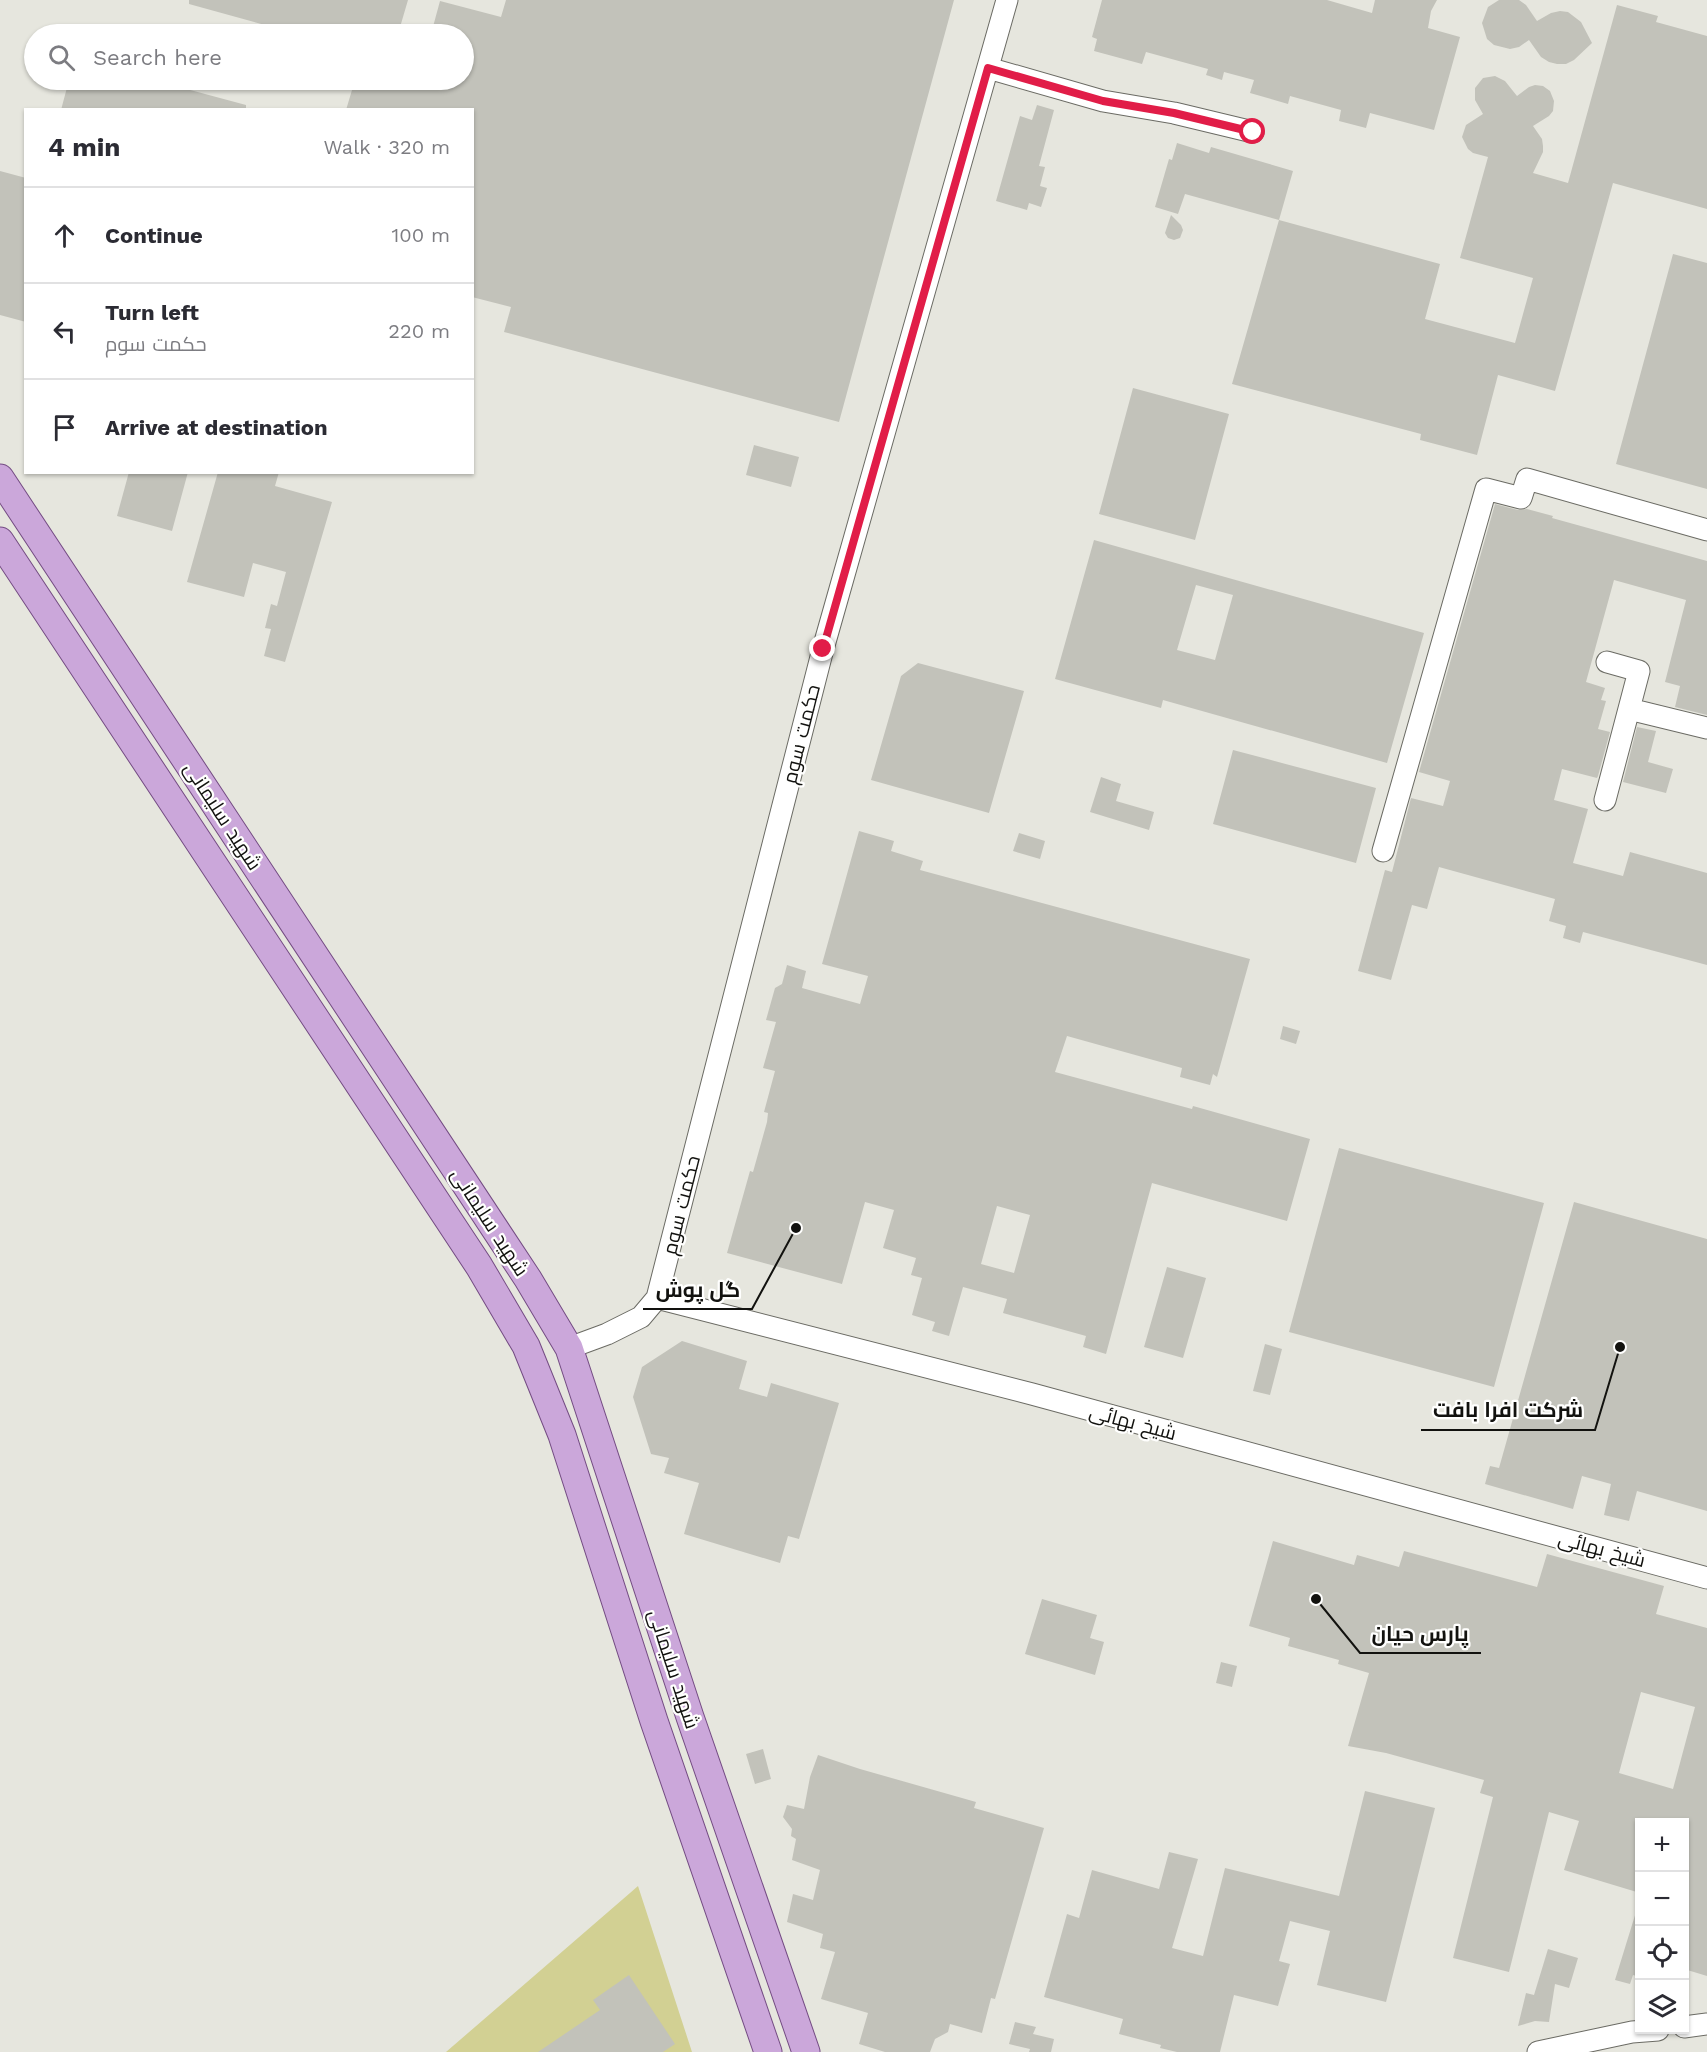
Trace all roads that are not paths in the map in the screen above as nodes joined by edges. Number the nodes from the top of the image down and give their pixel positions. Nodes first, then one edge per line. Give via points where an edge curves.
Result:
1 (1007, 0) edge
2 (988, 68) junction
3 (1253, 132) dead end
4 (0, 478) edge
5 (1707, 530) edge
6 (0, 541) edge
7 (1607, 662) dead end
8 (1629, 709) junction
9 (1707, 728) edge
10 (1605, 800) dead end
11 (1383, 851) dead end
12 (657, 1298) junction
13 (569, 1348) junction
14 (1707, 1578) edge
15 (1707, 2024) edge
16 (1689, 2026) edge
17 (1635, 2032) edge
18 (1593, 2046) edge
19 (768, 2052) edge
20 (806, 2052) edge
21 (1538, 2052) edge

1 - 2 street, حکمت سوم
2 - 3 street via 1103,101
2 - 12 street, حکمت سوم via 823,649
4 - 13 main road, شهید سلیمانی via 528,1279
5 - 11 street via 1527,479 1521,498 1486,489
6 - 19 main road, شهید سلیمانی via 479,1266 526,1346 562,1435 654,1721
7 - 8 street via 1639,671
8 - 9 street
8 - 10 street
12 - 13 street via 641,1317 607,1335
12 - 14 street, شیخ بهائی via 1032,1394
13 - 20 main road, شهید سلیمانی via 690,1717
15 - 16 street
17 - 18 street
18 - 21 street

